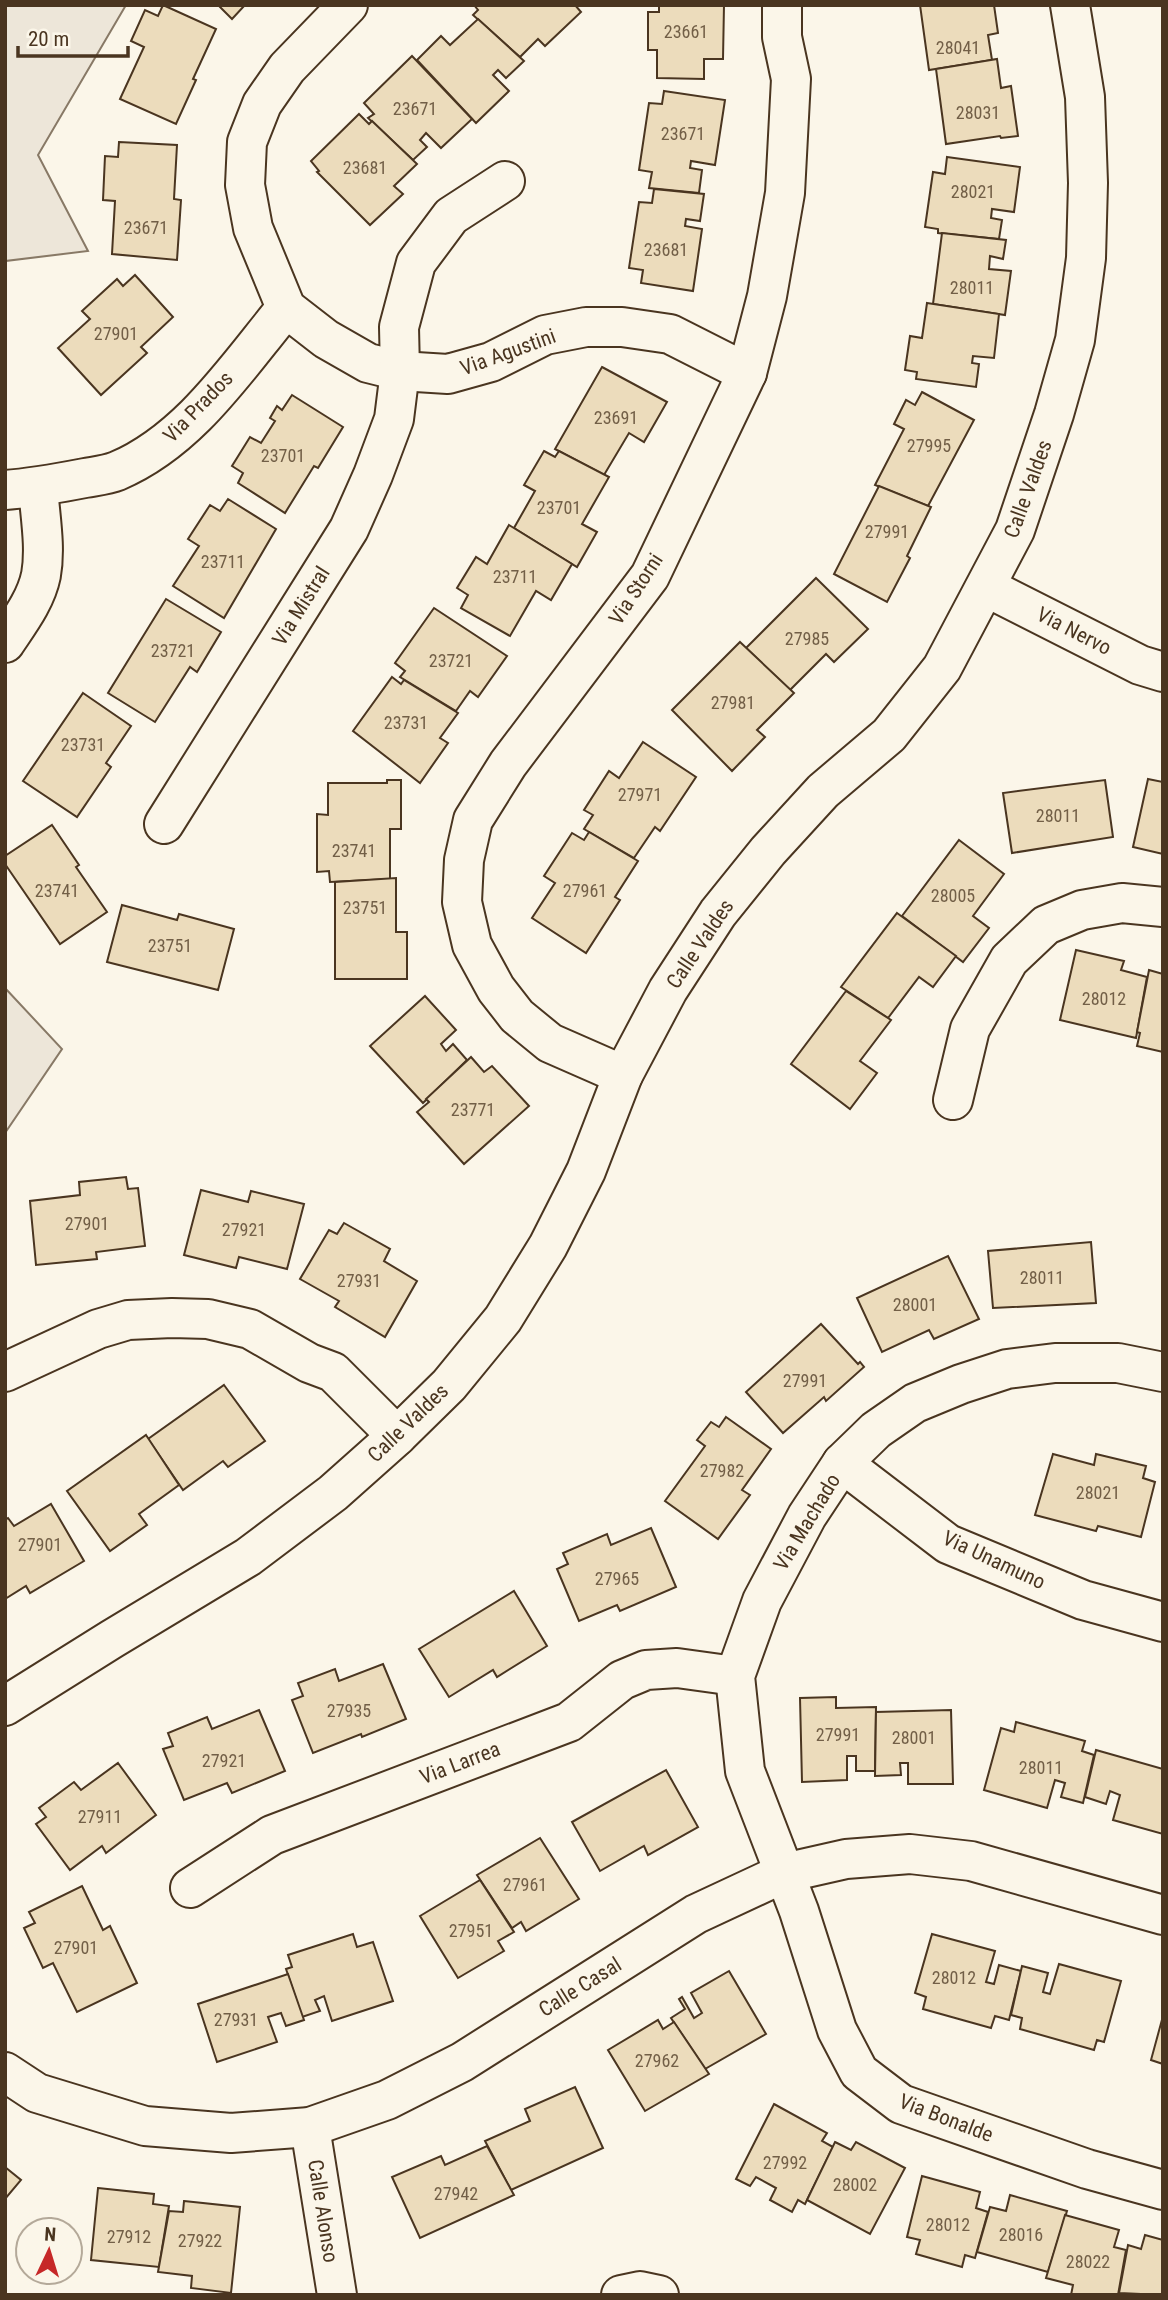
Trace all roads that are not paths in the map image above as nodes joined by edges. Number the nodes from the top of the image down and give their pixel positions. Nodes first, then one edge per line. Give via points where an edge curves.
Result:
1 (348, 5) edge
2 (782, 5) edge
3 (1070, 5) edge
4 (505, 181) dead end
5 (286, 308) junction
6 (400, 371) junction
7 (747, 373) junction
8 (22, 489) edge
9 (986, 587) junction
10 (5, 643) edge
11 (1163, 672) edge
12 (164, 824) dead end
13 (1163, 907) edge
14 (623, 1075) junction
15 (953, 1100) dead end
16 (5, 1372) edge
17 (1163, 1372) edge
18 (397, 1436) junction
19 (842, 1464) junction
20 (1163, 1622) edge
21 (734, 1676) junction
22 (5, 1706) edge
23 (784, 1873) junction
24 (190, 1888) dead end
25 (1163, 1915) edge
26 (5, 2072) edge
27 (310, 2127) junction
28 (1163, 2190) edge
29 (337, 2295) edge
30 (621, 2295) edge
31 (659, 2295) edge

1 - 5 street, Via Agustini via 287,68 262,104 247,142 245,185 253,228
2 - 7 street, Via Storni via 790,79 785,193 767,296
3 - 9 street, Calle Valdes via 1085,97 1088,183 1086,258 1075,340 1015,530
4 - 6 street, Via Mistral via 451,216 416,263 399,327
5 - 6 street, Via Agustini via 368,363
5 - 8 street, Via Prados via 202,408 163,445 114,472
6 - 7 street, Via Agustini via 448,374 491,362 545,335 586,327 622,327 670,334
6 - 12 street, Via Mistral via 394,419 349,530
7 - 14 street, Via Storni via 650,576 508,764 473,820 464,860 462,902 472,945 496,989 517,1016 550,1043
8 - 10 street via 42,544 41,576 31,604
9 - 11 street, Via Nervo via 1140,665
9 - 14 street, Calle Valdes via 942,668 889,736 823,791 718,913 668,990
13 - 15 street via 1122,903 1082,910 1046,925 1009,960 970,1029
14 - 18 street, Calle Valdes via 586,1171 548,1246 503,1319 449,1385
16 - 18 street via 98,1329 128,1321 208,1319 250,1329 332,1372
17 - 19 street, Via Machado via 1118,1363 1007,1369 915,1403 876,1430
18 - 22 street, Calle Valdes via 333,1493 248,1557
19 - 20 street, Via Unamuno via 948,1544 1083,1600
19 - 21 street, Via Machado via 807,1516 762,1601
21 - 23 street, Via Machado via 745,1772
21 - 24 street, Via Larrea via 677,1668 646,1670 622,1680 569,1722 272,1835
23 - 25 street, Calle Casal via 846,1859 910,1854 971,1861
23 - 27 street, Calle Casal via 696,1914 462,2062 387,2100
23 - 28 street, Via Bonalde via 837,2030 859,2072 901,2104 1087,2169
26 - 27 street, Calle Casal via 37,2093 145,2126 231,2133
27 - 29 street, Calle Alonso
30 - 31 street via 640,2291

